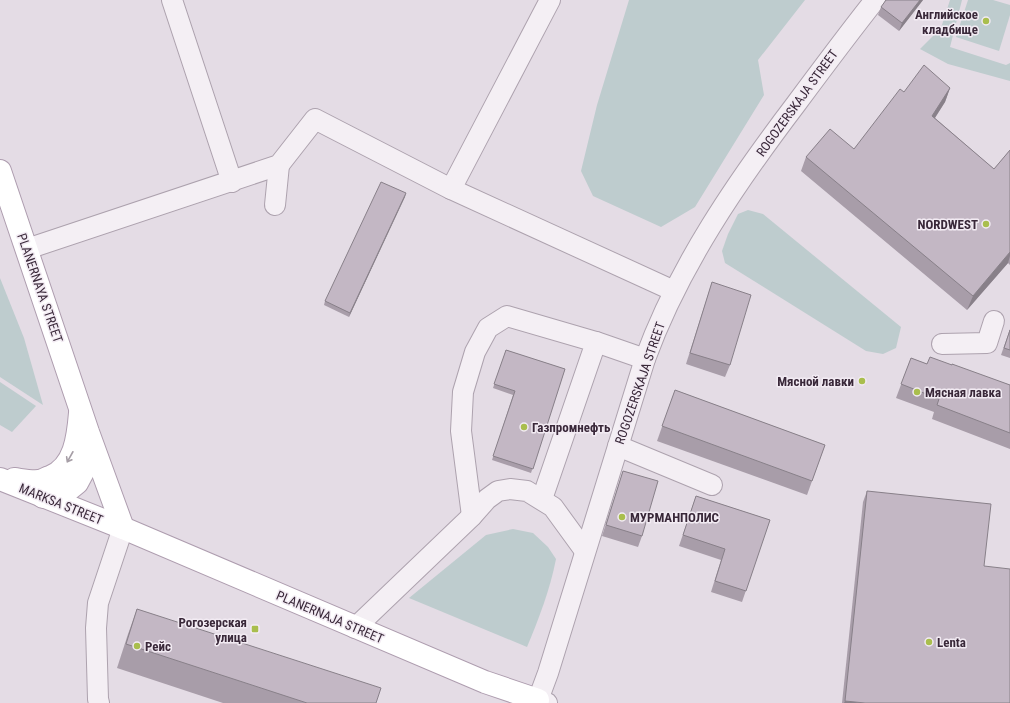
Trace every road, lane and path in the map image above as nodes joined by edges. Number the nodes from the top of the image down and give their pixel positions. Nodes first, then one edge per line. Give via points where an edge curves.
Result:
1 (172, 0) edge
2 (550, 0) edge
3 (875, 0) edge
4 (279, 165) junction
5 (0, 170) edge
6 (232, 182) junction
7 (451, 189) junction
8 (275, 205) dead end
9 (28, 249) junction
10 (674, 291) junction
11 (994, 322) dead end
12 (596, 342) junction
13 (942, 344) dead end
14 (645, 360) junction
15 (80, 406) junction
16 (88, 432) junction
17 (618, 446) junction
18 (0, 478) edge
19 (712, 485) dead end
20 (43, 497) junction
21 (542, 500) junction
22 (472, 516) junction
23 (123, 528) junction
24 (585, 551) junction
25 (355, 628) junction
26 (541, 702) edge
27 (99, 703) edge

1 - 6 street
2 - 7 street
3 - 10 street, ROGOZERSKAJA STREET via 777,128 738,185
4 - 6 street
4 - 7 street via 315,119
4 - 8 street
5 - 9 main road, PLANERNAYA STREET
6 - 9 street
7 - 10 street
9 - 15 main road, PLANERNAYA STREET
10 - 14 street, ROGOZERSKAJA STREET
11 - 13 street via 987,343
12 - 14 street
12 - 21 street
12 - 22 street via 507,316 488,328 475,352 463,392 461,430
14 - 17 street, ROGOZERSKAJA STREET
15 - 16 main road, PLANERNAYA STREET
15 -> 18 main road via 79,432 74,450 64,467 55,475 40,481
16 - 20 main road via 91,457 77,483 61,496
16 - 23 main road
17 - 19 street
17 - 24 street, ROGOZERSKAJA STREET
18 - 20 main road, MARKSA STREET
20 - 23 main road, MARKSA STREET
21 - 22 street via 527,491 498,491
21 - 24 street via 553,507
22 - 25 street
23 - 25 main road, PLANERNAJA STREET
23 - 27 street via 98,603 96,662
24 - 26 street, ROGOZERSKAJA STREET
25 - 26 main road, PLANERNAJA STREET via 485,682

